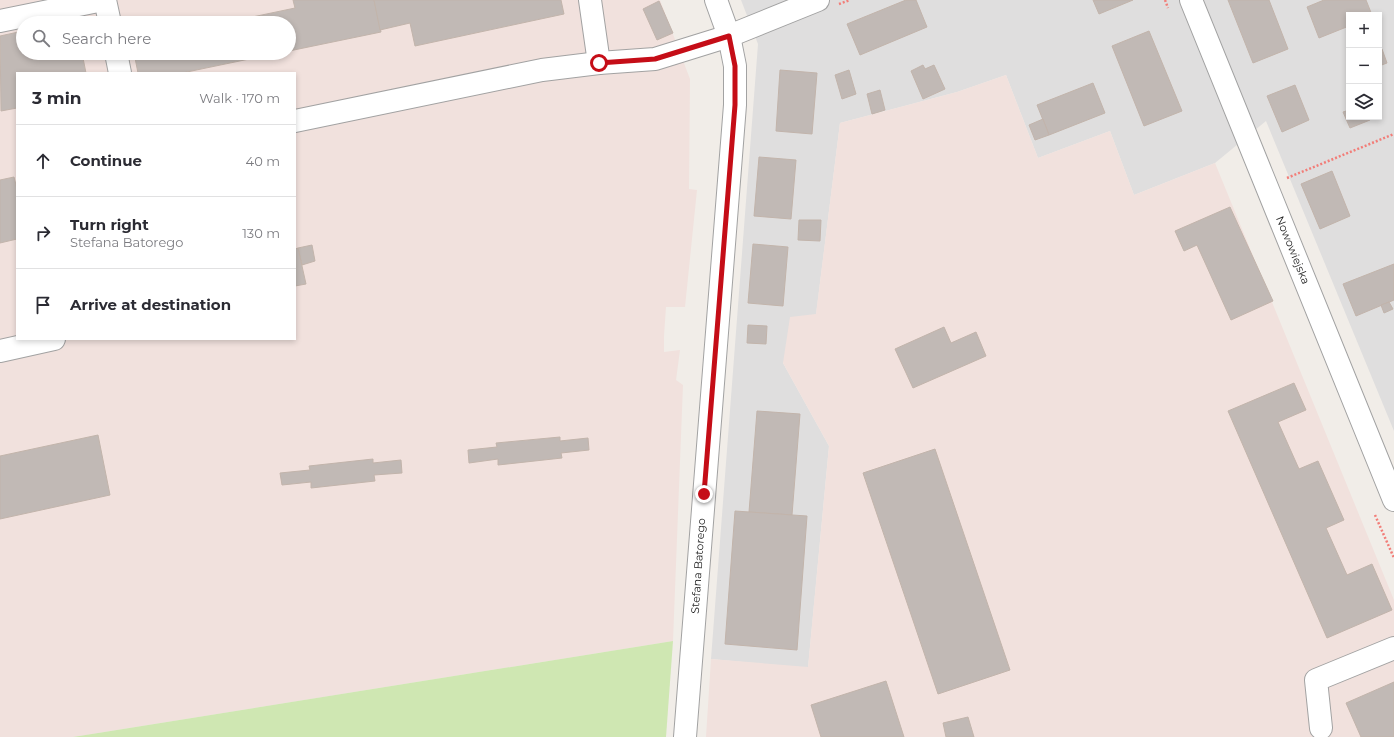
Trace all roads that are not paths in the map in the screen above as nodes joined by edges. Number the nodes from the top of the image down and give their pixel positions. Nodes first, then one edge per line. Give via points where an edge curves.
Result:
1 (104, 0) edge
2 (590, 0) edge
3 (716, 0) edge
4 (1191, 0) edge
5 (827, 3) edge
6 (25, 16) edge
7 (108, 16) edge
8 (16, 18) edge
9 (0, 21) edge
10 (729, 36) junction
11 (117, 60) edge
12 (599, 63) junction
13 (120, 72) edge
14 (296, 121) edge
15 (50, 340) edge
16 (0, 351) edge
17 (1394, 500) edge
18 (1394, 648) edge
19 (1321, 728) dead end
20 (685, 737) edge

1 - 6 street
1 - 7 street
2 - 12 street
3 - 10 street, Stefana Batorego
4 - 17 street, Nowowiejska
5 - 10 street
8 - 9 street
10 - 12 street via 655,59
10 - 20 street, Stefana Batorego via 735,66 735,105
11 - 13 street
12 - 14 street via 542,70
15 - 16 street
18 - 19 street via 1316,680

